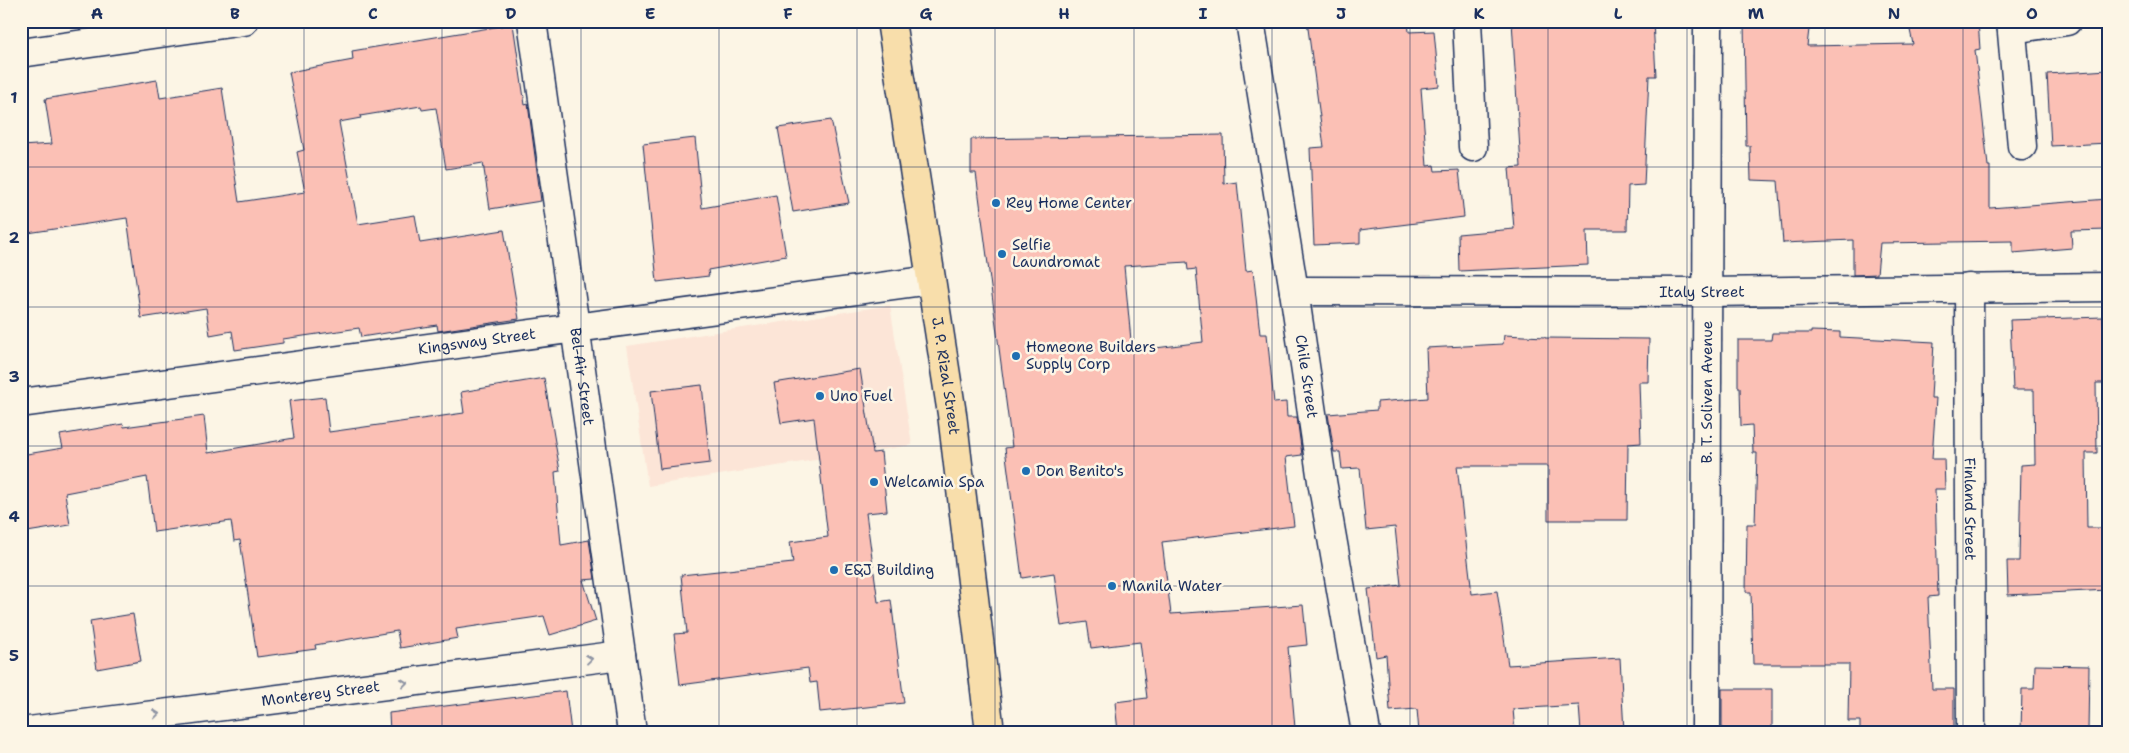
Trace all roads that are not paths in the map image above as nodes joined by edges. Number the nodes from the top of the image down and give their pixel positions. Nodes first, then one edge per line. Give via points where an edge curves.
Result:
1 (244, 21) edge
2 (532, 21) edge
3 (891, 21) edge
4 (1250, 21) edge
5 (1467, 21) edge
6 (1708, 21) edge
7 (2067, 21) edge
8 (2011, 25) edge
9 (21, 53) edge
10 (2022, 146) dead end
11 (1473, 147) dead end
12 (931, 280) junction
13 (2108, 287) edge
14 (1970, 288) junction
15 (1294, 290) junction
16 (1707, 292) junction
17 (576, 328) junction
18 (21, 403) edge
19 (621, 655) junction
20 (21, 732) edge
21 (632, 732) edge
22 (990, 732) edge
23 (1366, 732) edge
24 (1706, 732) edge
25 (1972, 732) edge

1 - 9 street
2 - 17 street, Bel-Air Street
3 - 12 main road, J. P. Rizal Street
4 - 15 street, Chile Street
5 - 11 street
6 - 16 street, B. T. Soliven Avenue
7 - 8 street
8 - 10 street
12 - 17 street, Kingsway Street
12 - 22 main road, J. P. Rizal Street via 952,414
13 - 14 street, Italy Street
14 - 16 street, Italy Street
14 - 25 street, Finland Street
15 - 16 street, Italy Street
15 - 23 street, Chile Street via 1322,482
16 - 24 street, B. T. Soliven Avenue
17 - 18 street, Kingsway Street
17 - 19 street, Bel-Air Street
20 -> 19 street, Monterey Street
19 - 21 street, Bel-Air Street

